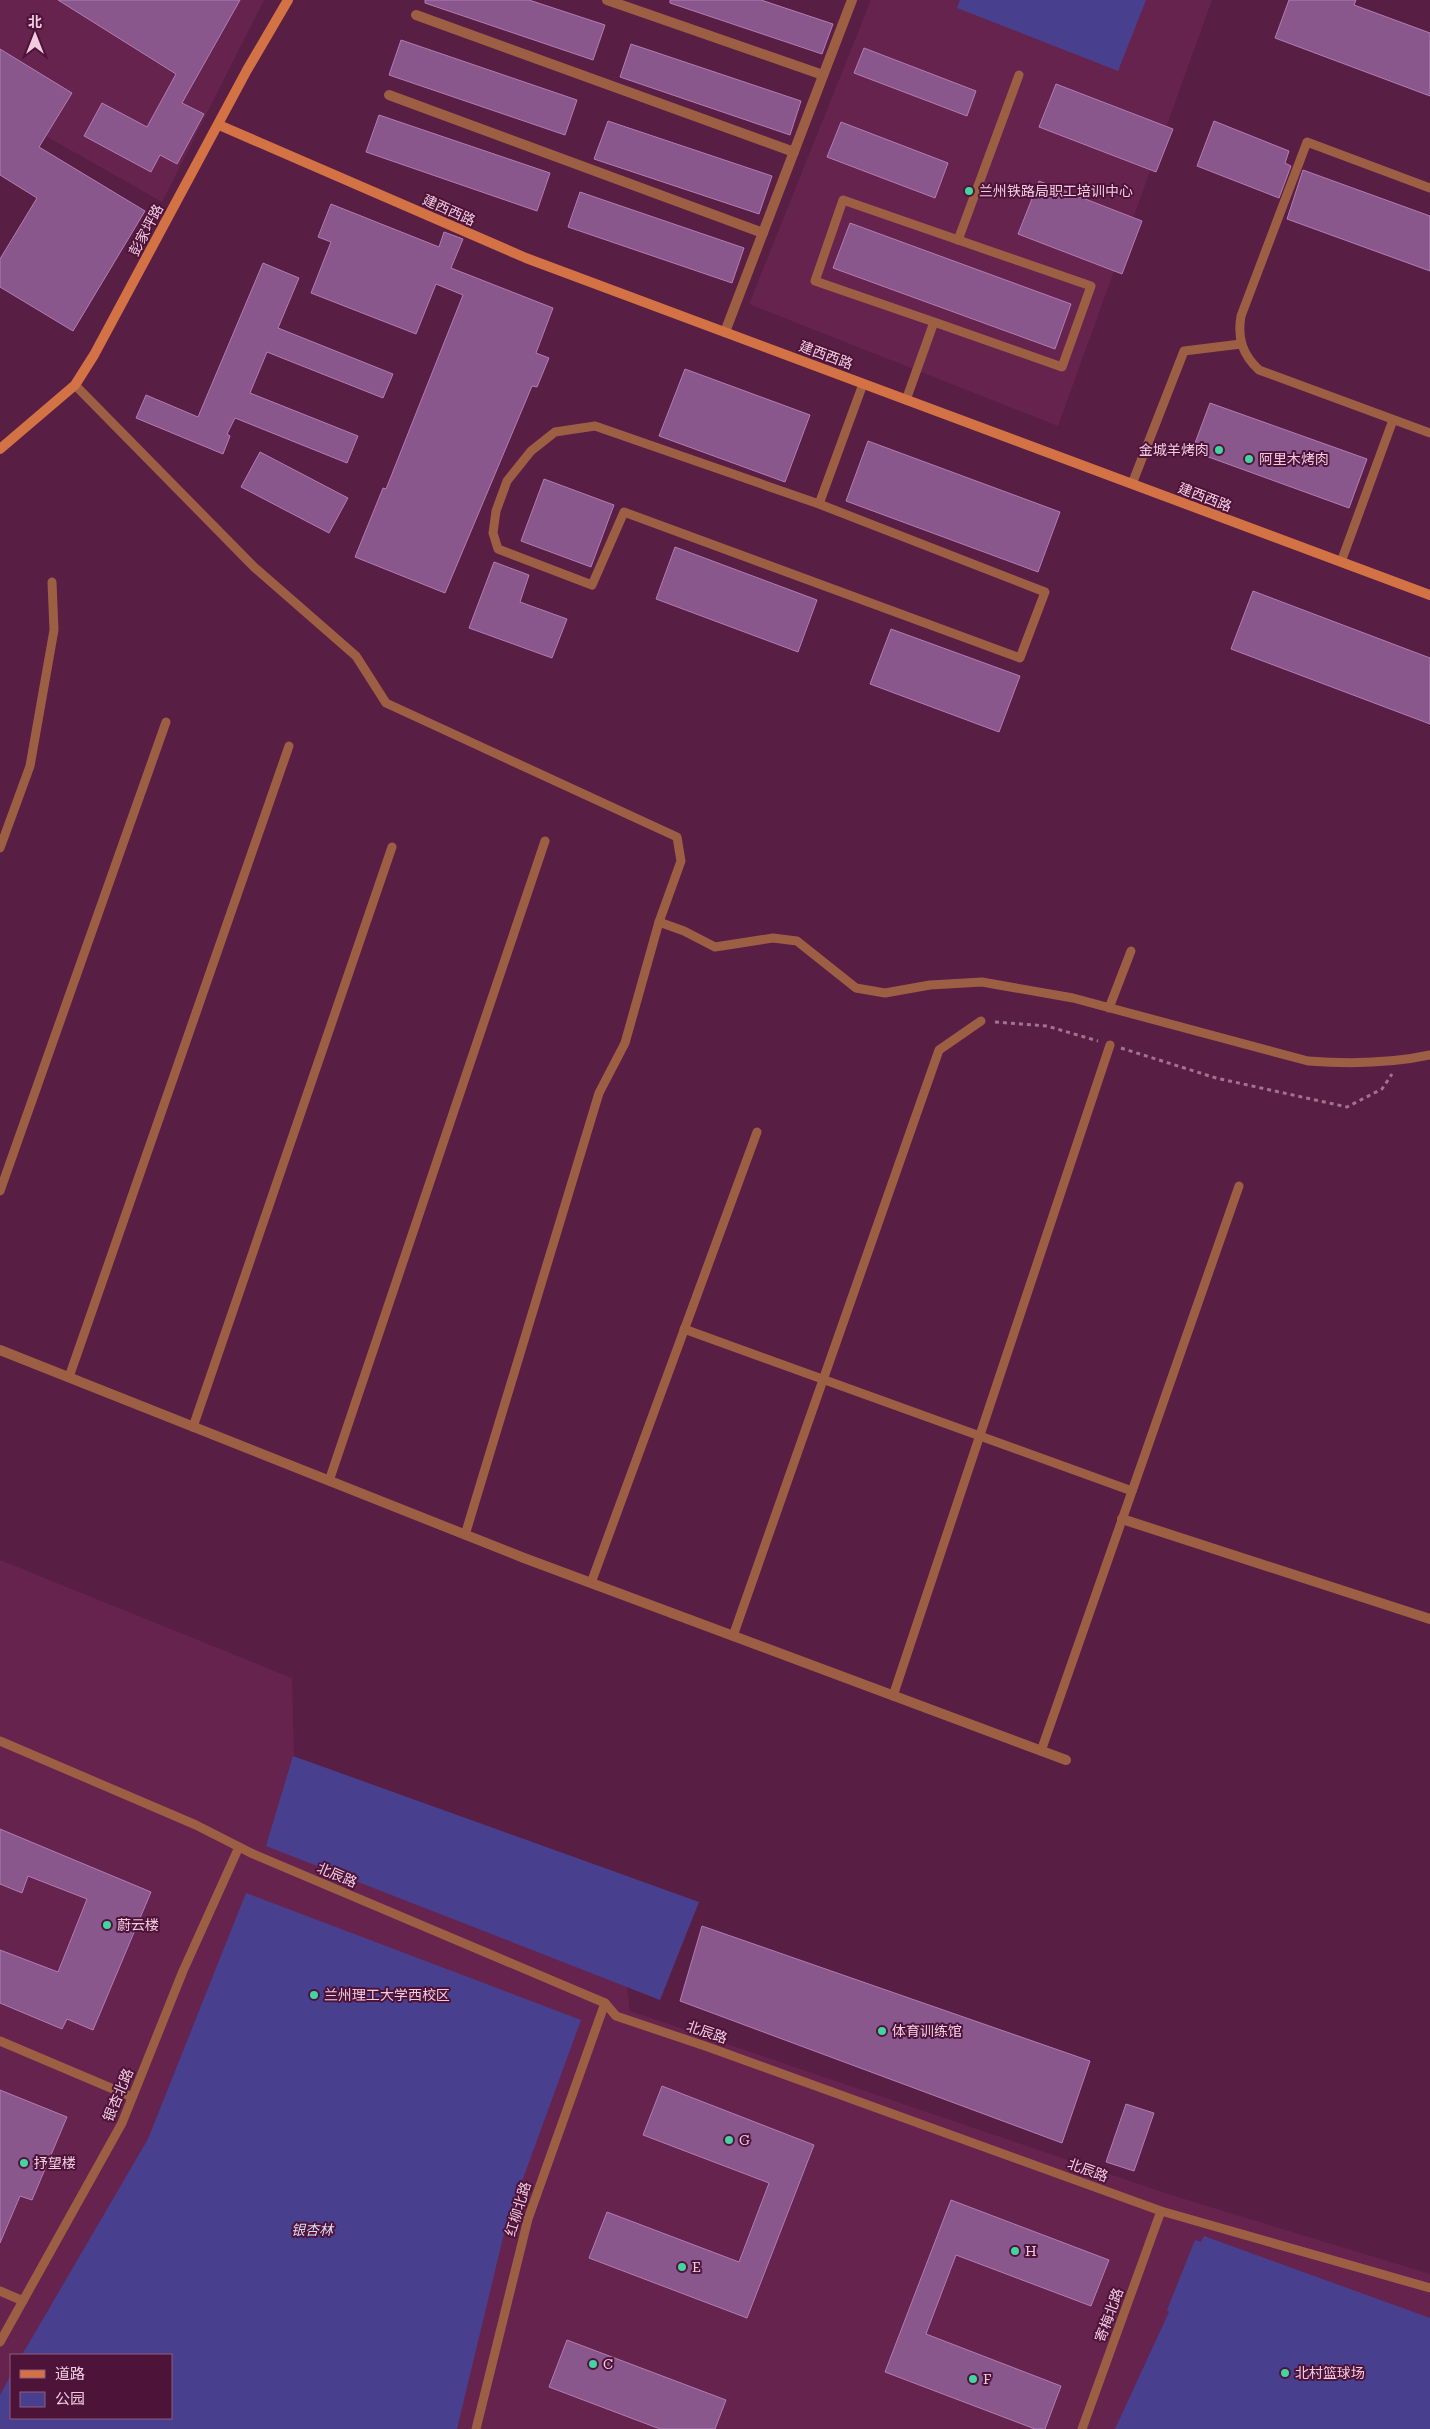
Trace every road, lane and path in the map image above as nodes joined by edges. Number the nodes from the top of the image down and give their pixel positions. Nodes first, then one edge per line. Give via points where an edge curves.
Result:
1 (288, 0) edge
2 (607, 0) edge
3 (852, 0) edge
4 (416, 15) dead end
5 (824, 74) junction
6 (1019, 75) dead end
7 (389, 95) dead end
8 (219, 125) junction
9 (794, 152) junction
10 (1430, 188) edge
11 (763, 233) junction
12 (958, 240) junction
13 (934, 322) junction
14 (725, 332) junction
15 (1241, 344) junction
16 (863, 384) junction
17 (75, 385) junction
18 (906, 400) junction
19 (1393, 420) junction
20 (1430, 433) edge
21 (0, 449) edge
22 (1132, 484) junction
23 (819, 504) junction
24 (1341, 562) junction
25 (52, 582) dead end
26 (1430, 595) edge
27 (166, 722) dead end
28 (289, 746) dead end
29 (545, 840) dead end
30 (392, 847) dead end
31 (0, 848) edge
32 (660, 922) junction
33 (1131, 951) dead end
34 (1109, 1008) junction
35 (980, 1021) joint
36 (1110, 1045) junction
37 (1430, 1055) edge
38 (1401, 1061) junction
39 (757, 1132) dead end
40 (1239, 1186) dead end
41 (0, 1190) edge
42 (684, 1329) junction
43 (0, 1350) edge
44 (69, 1377) junction
45 (823, 1379) junction
46 (193, 1427) junction
47 (980, 1436) junction
48 (329, 1481) junction
49 (1132, 1491) junction
50 (1122, 1519) junction
51 (465, 1535) junction
52 (591, 1583) junction
53 (1430, 1619) edge
54 (733, 1636) junction
55 (893, 1696) junction
56 (0, 1741) edge
57 (1041, 1751) junction
58 (1066, 1760) dead end
59 (239, 1847) junction
60 (604, 2003) junction
61 (0, 2041) edge
62 (132, 2097) junction
63 (1161, 2211) junction
64 (1430, 2288) edge
65 (0, 2291) edge
66 (23, 2301) junction
67 (0, 2342) edge
68 (476, 2429) edge
69 (1082, 2429) edge

1 - 8 street, 彭家坪路
2 - 5 street
3 - 5 street
4 - 9 street
5 - 9 street
6 - 12 lane
7 - 11 street
8 - 14 street, 建西西路 via 526,258
8 - 17 street, 彭家坪路
9 - 11 street
10 - 15 lane via 1307,142 1242,316
11 - 14 street
12 - 13 lane via 843,200 815,281
12 - 13 lane via 1091,286 1062,367
13 - 18 lane
14 - 16 street, 建西西路
15 - 19 lane via 1250,362 1259,370
15 - 22 lane via 1184,351
16 - 18 street, 建西西路
16 - 23 lane
17 - 21 street, 彭家坪路
17 - 32 lane via 254,567 356,656 386,703 676,837 681,861
18 - 22 street, 建西西路
19 - 20 lane
19 - 24 lane
22 - 24 street, 建西西路
23 - 23 lane via 595,426 555,432 531,452 507,482 496,511 493,534 498,549 592,584 624,512 1020,658 1044,592
24 - 26 street, 建西西路
25 - 31 lane via 54,630 30,766
27 - 41 lane
28 - 44 lane
29 - 48 lane
30 - 46 lane
32 - 34 lane via 715,947 773,938 797,941 856,988 885,993 930,985 982,982 1073,998
32 - 51 lane via 625,1044 599,1093
33 - 34 lane
34 - 38 lane via 1308,1061 1345,1064
35 - 36 path via 1047,1026
35 - 45 lane via 938,1050
36 - 38 path via 1216,1078 1347,1107 1382,1089
36 - 47 lane
37 - 38 lane
39 - 42 lane
40 - 49 lane
42 - 45 lane
42 - 52 lane
43 - 44 street
44 - 46 street
45 - 47 lane
45 - 54 lane
46 - 48 street
47 - 49 lane
47 - 55 lane
48 - 51 street
49 - 50 lane
50 - 53 street
50 - 57 lane
51 - 52 street
52 - 54 street
54 - 55 street
55 - 57 street
56 - 59 lane, 北辰路 via 196,1825
57 - 58 street
59 - 60 lane, 北辰路
59 - 62 lane, 银杏北路 via 183,1971
60 - 63 lane, 北辰路 via 616,2016 708,2046
60 - 68 lane, 红柳北路 via 528,2219
61 - 62 lane
62 - 66 lane, 银杏北路 via 122,2123
63 - 64 lane, 北辰路
63 - 69 lane, 寄梅北路
65 - 66 lane
66 - 67 lane, 银杏北路

